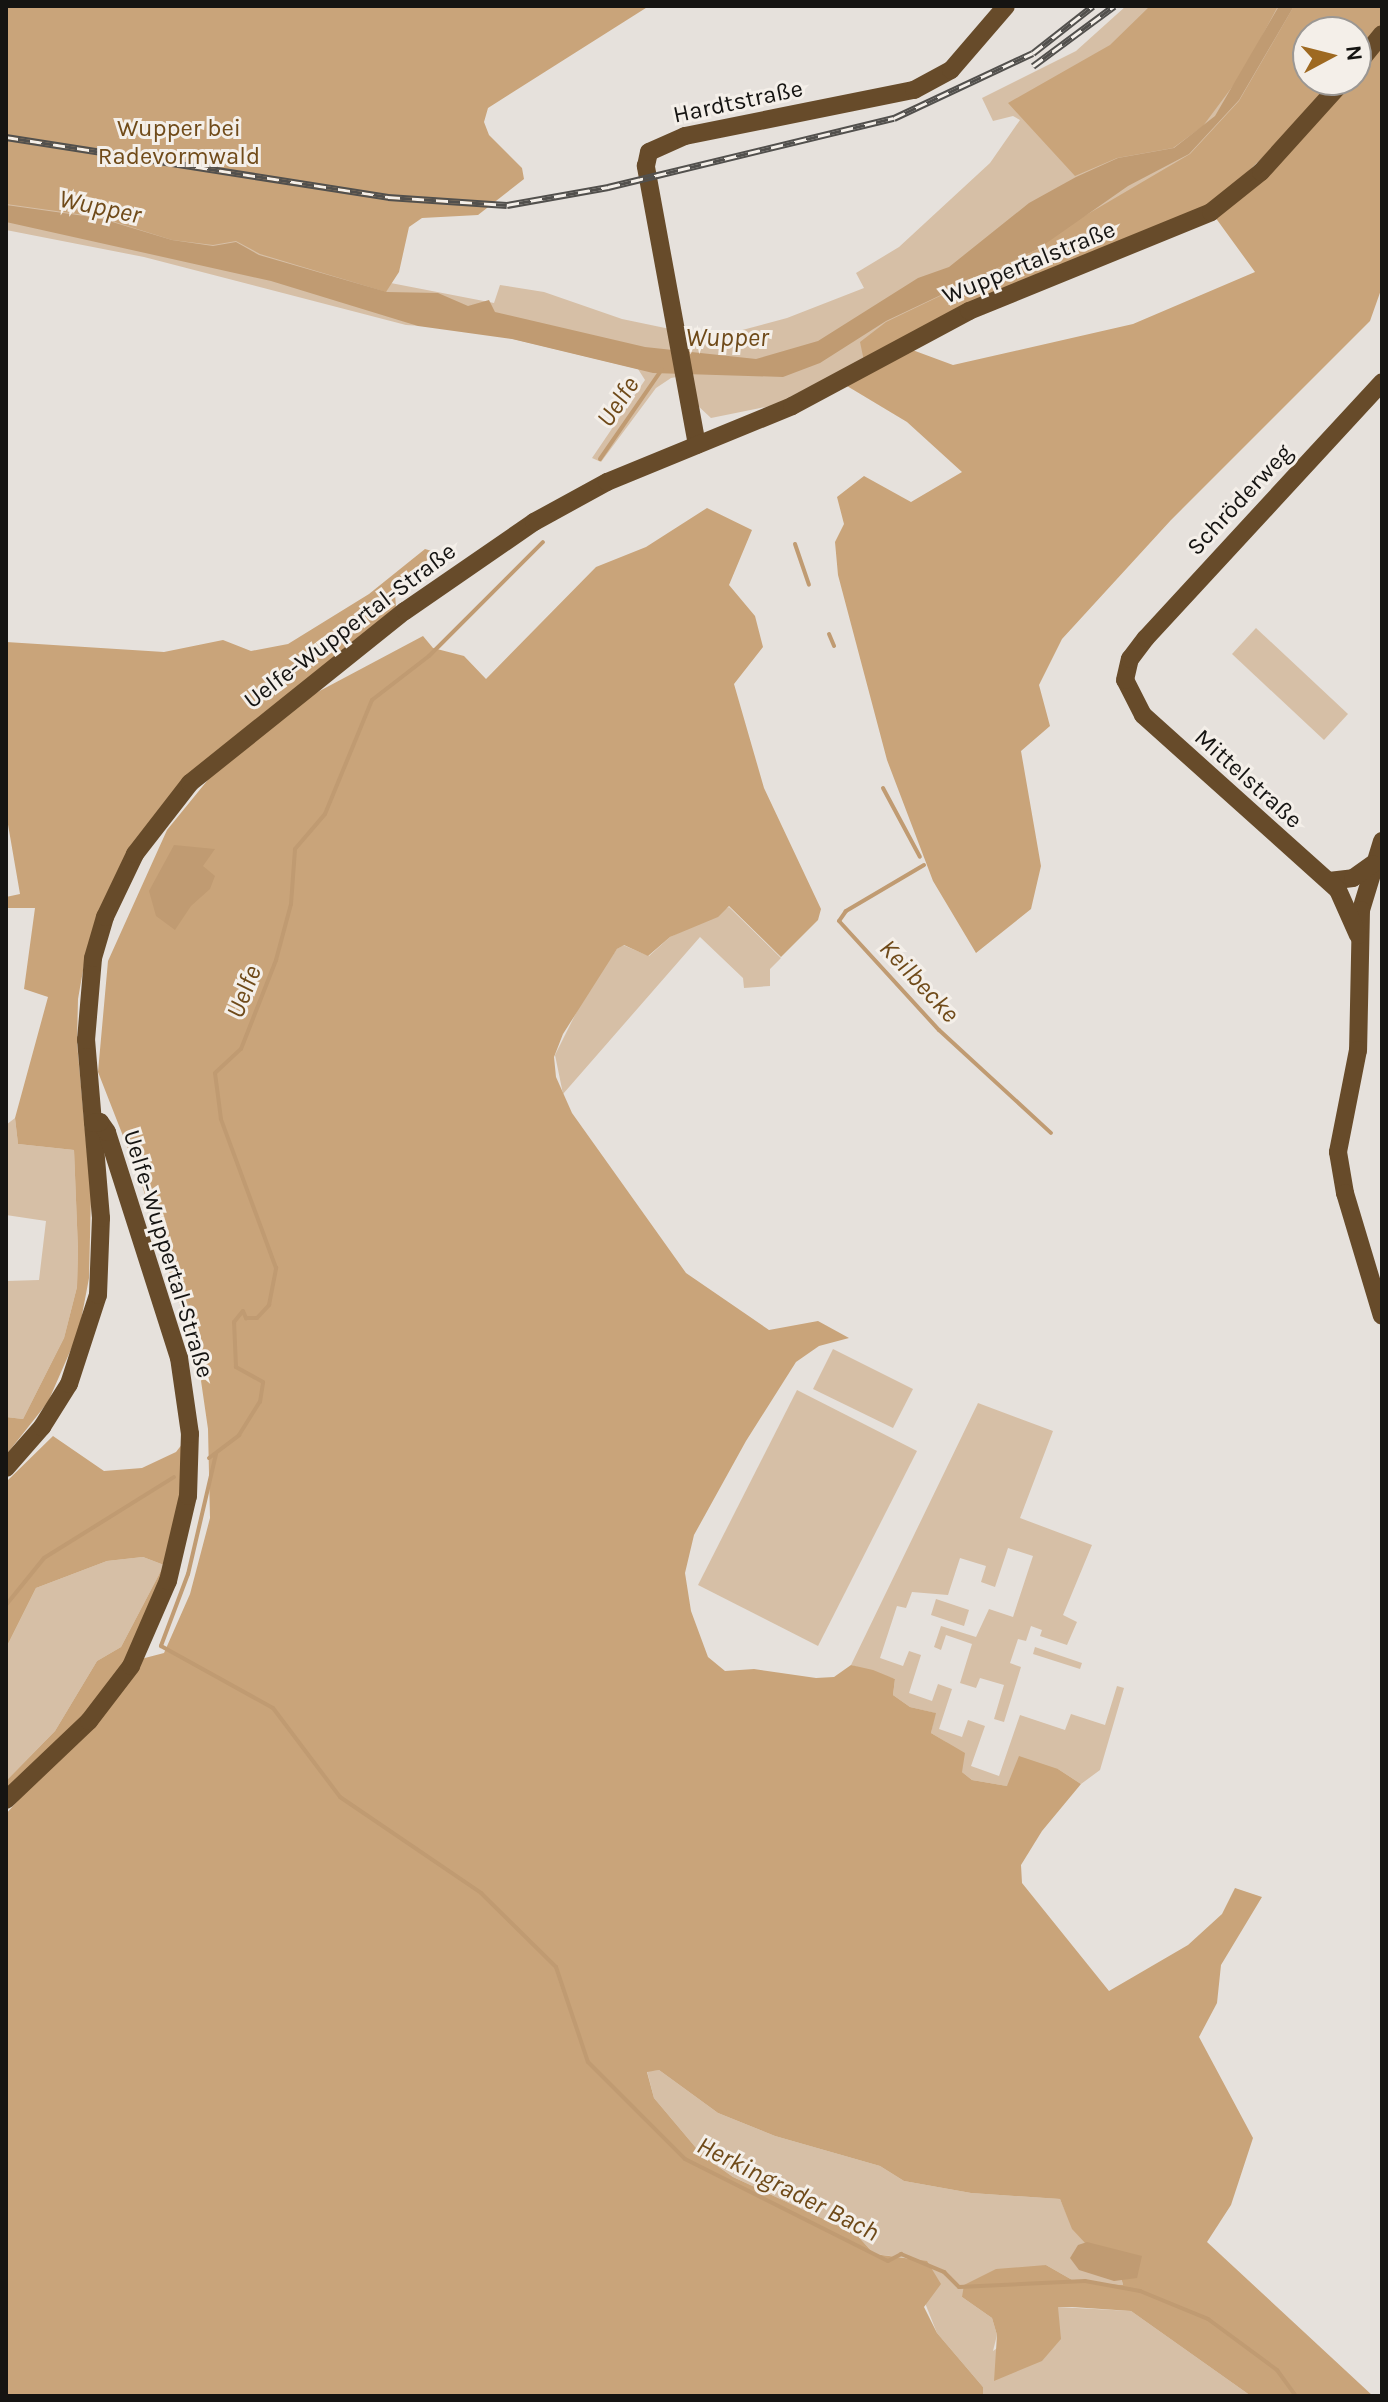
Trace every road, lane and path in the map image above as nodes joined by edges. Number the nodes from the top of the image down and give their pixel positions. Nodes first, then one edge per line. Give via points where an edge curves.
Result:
1 (1006, 6) edge
2 (1330, 96) edge
3 (1382, 382) edge
4 (697, 445) junction
5 (1134, 652) joint
6 (1382, 841) edge
7 (1373, 864) junction
8 (1329, 881) junction
9 (1358, 935) junction
10 (93, 1123) junction
11 (1382, 1316) edge
12 (6, 1468) edge
13 (6, 1800) edge

1 - 4 main road, Hardtstraße via 951,70 914,90 685,136 654,148 646,166
2 - 4 main road, Wuppertalstraße via 1261,172 1211,212 991,300 792,406
3 - 5 main road, Schröderweg
4 - 10 main road, Uelfe-Wuppertal-Straße via 579,496 503,541 260,724 170,805 118,887 93,958 86,1040
5 - 8 main road, Mittelstraße via 1125,680 1139,710
6 - 7 main road
7 - 8 main road via 1353,878
7 - 9 main road
8 - 9 main road, Mittelstraße via 1345,900
9 - 11 main road via 1358,1050 1338,1158
10 - 12 main road via 102,1245 94,1317 58,1403
10 - 13 main road, Uelfe-Wuppertal-Straße via 100,1122 107,1132 179,1358 190,1434 186,1512 168,1581 131,1666 89,1721

